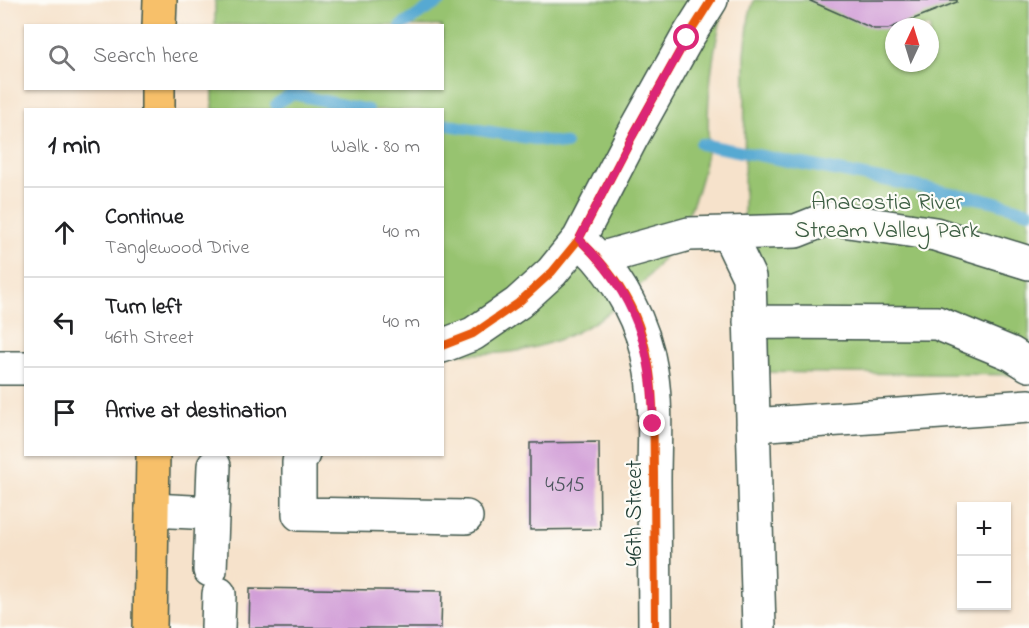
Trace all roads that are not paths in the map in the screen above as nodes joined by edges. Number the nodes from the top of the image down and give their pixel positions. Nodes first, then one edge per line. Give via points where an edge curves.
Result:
1 (160, 0) edge
2 (711, 0) edge
3 (159, 24) edge
4 (158, 90) edge
5 (158, 108) edge
6 (728, 232) junction
7 (589, 249) junction
8 (1029, 263) edge
9 (750, 322) junction
10 (444, 345) edge
11 (1029, 365) edge
12 (0, 368) edge
13 (24, 368) edge
14 (1029, 406) edge
15 (753, 425) junction
16 (153, 456) edge
17 (302, 456) edge
18 (214, 466) dead end
19 (152, 510) junction
20 (212, 513) junction
21 (466, 517) dead end
22 (150, 628) edge
23 (218, 628) edge
24 (655, 628) edge
25 (759, 628) edge

1 - 3 main road
2 - 7 street via 632,137
4 - 5 main road
6 - 7 street
6 - 8 street via 796,231 829,218 935,234
6 - 9 street via 749,277
7 - 10 street via 552,272 518,303 473,334
7 - 24 street, 46th Street via 622,291 639,324 651,372
9 - 11 street via 937,323
9 - 15 street
12 - 13 street
14 - 15 street
15 - 25 street
16 - 19 main road
17 - 21 street via 299,514
18 - 20 street
19 - 20 street
19 - 22 main road
20 - 23 street

